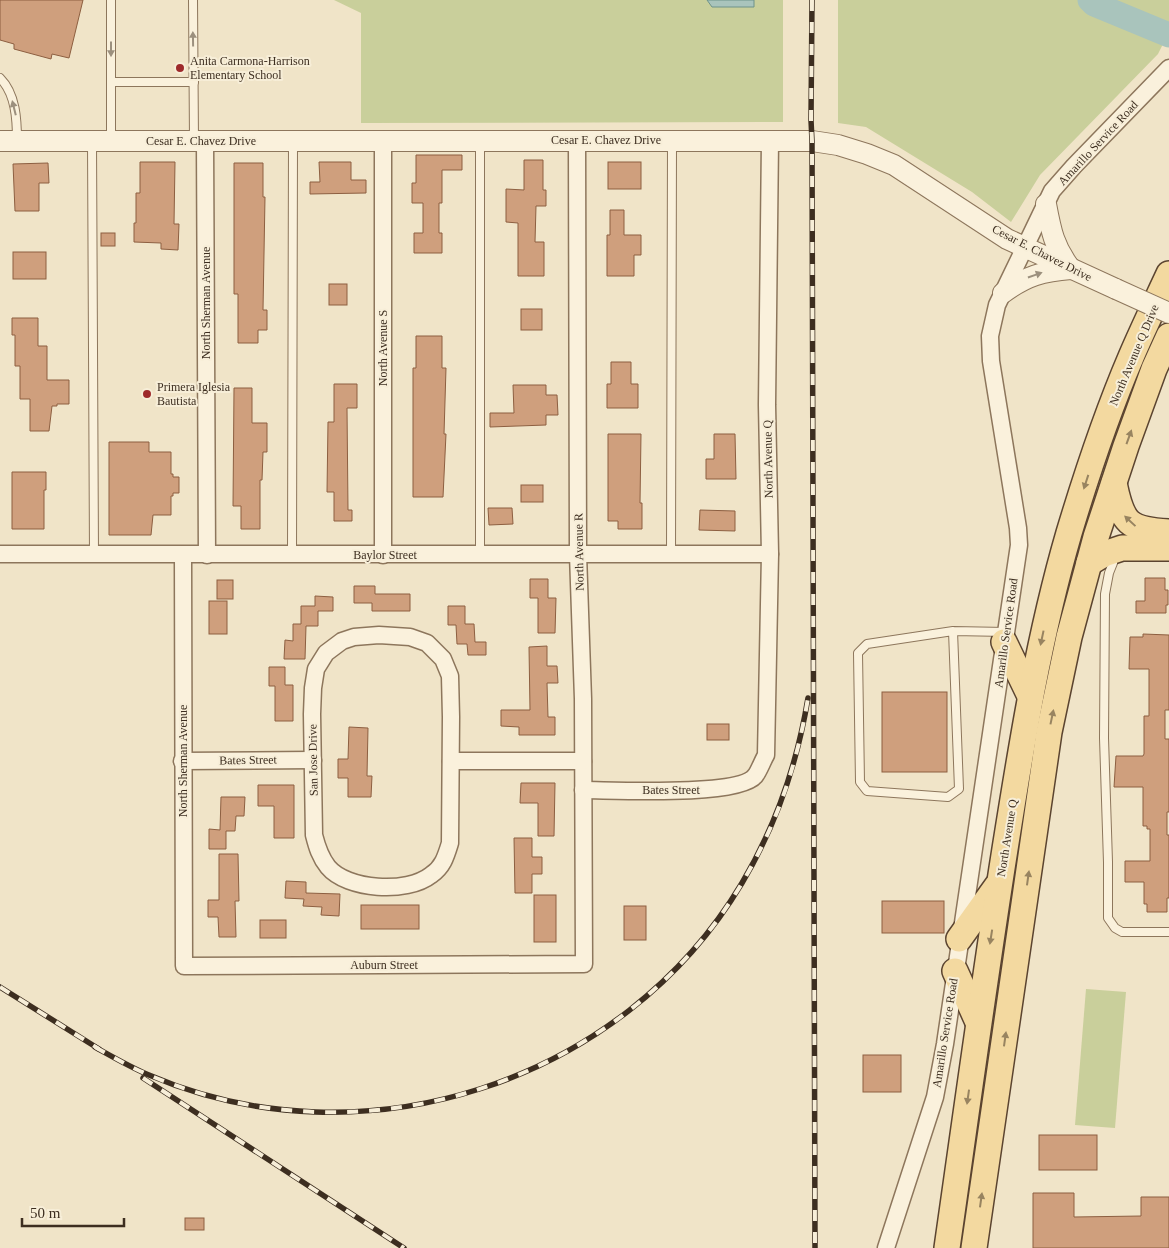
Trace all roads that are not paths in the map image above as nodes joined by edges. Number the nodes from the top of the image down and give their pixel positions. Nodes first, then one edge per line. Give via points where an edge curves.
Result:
1 (111, 0) edge
2 (193, 0) edge
3 (1169, 68) edge
4 (0, 78) edge
5 (111, 82) junction
6 (194, 82) junction
7 (383, 140) junction
8 (480, 140) junction
9 (577, 140) junction
10 (672, 140) junction
11 (770, 140) junction
12 (8, 141) edge
13 (102, 141) junction
14 (200, 141) junction
15 (293, 141) junction
16 (1046, 204) junction
17 (1025, 247) junction
18 (1071, 269) junction
19 (1169, 274) edge
20 (1003, 293) junction
21 (1169, 313) edge
22 (1169, 336) edge
23 (1101, 436) joint
24 (1114, 483) junction
25 (1169, 532) edge
26 (1169, 548) edge
27 (0, 554) edge
28 (480, 554) junction
29 (578, 554) junction
30 (671, 554) junction
31 (770, 554) junction
32 (94, 555) junction
33 (183, 555) junction
34 (207, 555) junction
35 (292, 555) junction
36 (383, 555) junction
37 (1101, 563) junction
38 (952, 631) junction
39 (1005, 637) junction
40 (1030, 696) junction
41 (313, 760) junction
42 (182, 761) junction
43 (451, 761) junction
44 (583, 761) junction
45 (756, 776) joint
46 (583, 790) junction
47 (1000, 882) junction
48 (1169, 932) edge
49 (959, 940) junction
50 (584, 964) joint
51 (184, 966) joint
52 (955, 971) junction
53 (978, 1022) junction
54 (886, 1248) edge
55 (947, 1248) edge
56 (974, 1248) edge

1 -> 5 lane
6 -> 2 lane
3 - 16 street, Amarillo Service Road via 1074,166 1052,191
12 -> 4 lane via 17,121 10,91
5 - 6 lane
5 - 13 lane
6 - 14 lane
7 - 8 street, Cesar E. Chavez Drive
7 - 15 street, Cesar E. Chavez Drive
7 - 36 street, North Avenue S
8 - 9 street, Cesar E. Chavez Drive
8 - 28 lane
9 - 10 street, Cesar E. Chavez Drive
9 - 29 street, North Avenue R
10 - 11 street, Cesar E. Chavez Drive
10 - 30 lane
11 - 17 street, Cesar E. Chavez Drive via 838,145 873,156 894,165
11 - 31 street, North Avenue Q via 767,405
12 - 13 street, Cesar E. Chavez Drive
13 - 14 street, Cesar E. Chavez Drive
13 - 32 lane
14 - 15 street, Cesar E. Chavez Drive
14 - 34 street, North Sherman Avenue
15 - 35 lane
16 - 17 street, Amarillo Service Road
16 - 18 street via 1054,242
17 - 18 street, Cesar E. Chavez Drive
17 - 20 street, Amarillo Service Road
20 -> 18 street via 1035,274
18 - 21 street, Cesar E. Chavez Drive, bridge
19 - 23 main road, North Avenue Q Drive via 1131,358
20 - 39 street, Amarillo Service Road via 990,336 991,361 1019,545
24 -> 22 main road, North Avenue Q Drive
23 -> 40 main road, North Avenue Q via 1067,541
25 -> 24 main road via 1143,530 1127,521
24 - 37 main road
26 - 37 main road via 1122,548 1104,554
27 - 32 street, Baylor Street
28 - 29 street, Baylor Street
28 - 36 street, Baylor Street
29 - 30 street, Baylor Street
29 - 44 street, North Avenue R
30 - 31 street, Baylor Street
31 - 45 street, North Avenue Q via 766,755
32 - 33 street, Baylor Street
33 - 34 street, Baylor Street
33 - 42 street, North Sherman Avenue
34 - 35 street, Baylor Street
35 - 36 street, Baylor Street
37 - 48 lane via 1108,579 1105,594 1104,738 1108,918 1122,932
56 -> 37 main road via 1049,732 1069,637
38 - 38 lane via 867,644 858,653 860,782 867,792 948,797 959,790
38 - 39 lane
39 - 40 main road
39 - 49 street, Amarillo Service Road
40 - 47 main road, North Avenue Q
41 - 42 street, Bates Street
41 - 43 street, San Jose Drive via 314,835 319,854 328,868 346,881 364,886 409,886 422,882 445,860 450,843
41 - 43 street, San Jose Drive via 316,668 326,653 342,641 379,635 410,637 427,643 443,658 450,676
42 - 51 street, North Sherman Avenue
43 - 44 street
44 - 46 street, North Avenue R
45 - 46 street, Bates Street via 733,786 706,790
46 - 50 street, North Avenue R
47 - 49 main road
47 -> 53 main road, North Avenue Q
49 - 52 street, Amarillo Service Road
50 - 51 street, Auburn Street
52 - 53 main road
52 - 54 street, Amarillo Service Road via 935,1097
53 -> 55 main road, North Avenue Q

